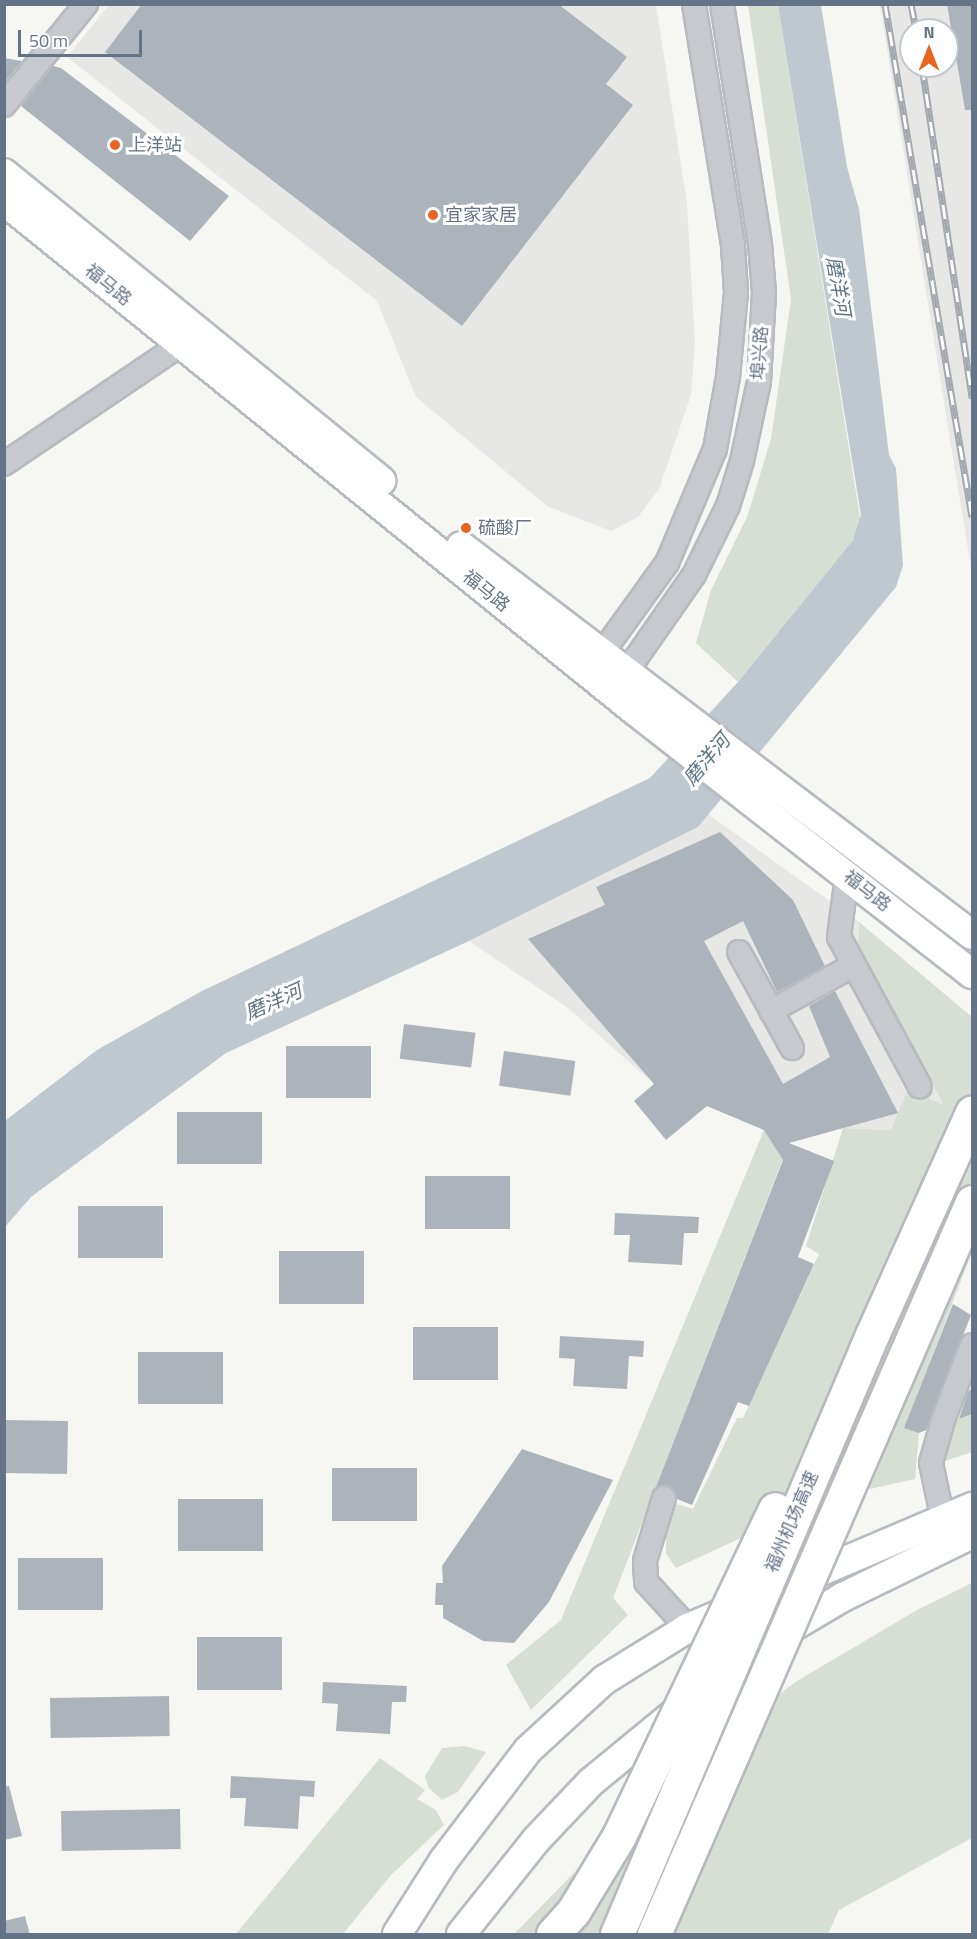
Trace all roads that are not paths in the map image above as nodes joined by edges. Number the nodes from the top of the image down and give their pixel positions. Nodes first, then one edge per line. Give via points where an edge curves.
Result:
1 (86, 4) edge
2 (694, 4) edge
3 (722, 4) edge
4 (4, 105) edge
5 (4, 173) edge
6 (4, 201) edge
7 (181, 344) junction
8 (4, 464) edge
9 (602, 653) junction
10 (627, 672) junction
11 (676, 725) junction
12 (847, 876) junction
13 (972, 935) edge
14 (740, 951) dead end
15 (854, 965) junction
16 (972, 974) edge
17 (771, 1011) junction
18 (792, 1048) dead end
19 (920, 1087) dead end
20 (972, 1112) edge
21 (972, 1202) edge
22 (872, 1335) junction
23 (972, 1345) edge
24 (664, 1498) dead end
25 (972, 1507) edge
26 (943, 1520) junction
27 (972, 1534) edge
28 (688, 1628) junction
29 (397, 1935) edge
30 (461, 1935) edge
31 (553, 1935) edge
32 (617, 1935) edge
33 (654, 1935) edge

1 - 4 street
2 - 9 street, 埠兴路 via 733,245 736,292 728,377 715,449 672,552
3 - 10 street, 埠兴路 via 760,244 764,292 759,382 728,506 694,575
5 - 9 main road, 福马路 via 471,554
6 - 7 main road, 福马路
7 - 8 street
7 - 11 main road, 福马路
9 - 10 main road, 福马路
10 - 11 main road, 福马路
11 - 12 main road, 福马路 via 733,788
11 - 13 main road, 福马路 via 756,771
12 - 15 street via 839,937
12 - 16 main road, 福马路
14 - 17 street
15 - 17 street
15 - 19 street
17 - 18 street
20 - 22 highway, 福州机场高速, bridge
21 - 33 highway, 福州机场高速, bridge
22 - 31 highway, bridge via 798,1461 619,1836 573,1912
22 - 32 highway, 福州机场高速, bridge
23 - 26 street via 931,1463
24 - 28 street via 645,1561 646,1582
25 - 26 main road
26 - 28 main road
27 - 30 main road via 843,1597 750,1652 591,1782 536,1840
28 - 29 main road via 604,1680 528,1750 444,1860

